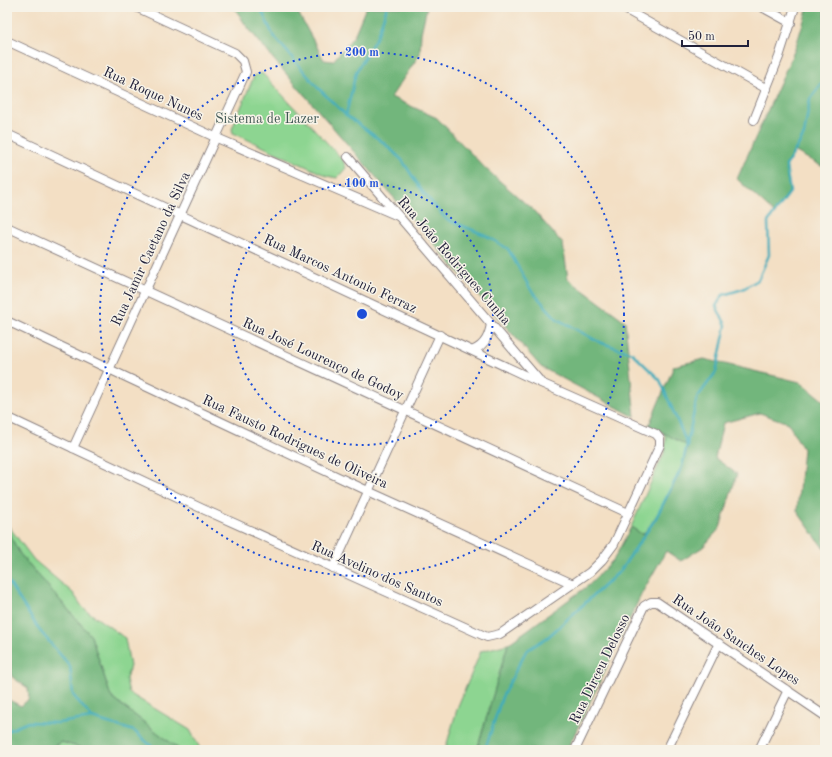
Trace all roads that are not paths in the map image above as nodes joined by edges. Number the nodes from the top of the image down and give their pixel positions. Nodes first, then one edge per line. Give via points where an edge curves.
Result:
1 (136, 7) edge
2 (621, 7) edge
3 (762, 7) edge
4 (795, 7) edge
5 (791, 23) junction
6 (7, 41) edge
7 (766, 89) junction
8 (754, 120) dead end
9 (7, 134) edge
10 (217, 138) junction
11 (348, 157) dead end
12 (181, 214) junction
13 (398, 216) junction
14 (7, 227) edge
15 (146, 292) junction
16 (7, 321) edge
17 (491, 324) junction
18 (440, 335) junction
19 (474, 350) junction
20 (110, 370) junction
21 (541, 383) junction
22 (405, 411) junction
23 (7, 417) edge
24 (660, 438) joint
25 (74, 448) junction
26 (368, 491) junction
27 (628, 513) junction
28 (333, 568) junction
29 (573, 584) junction
30 (651, 602) joint
31 (719, 643) junction
32 (788, 690) junction
33 (825, 716) edge
34 (575, 750) edge
35 (667, 750) edge
36 (760, 750) edge

1 - 10 street, Rua Jamir Caetano da Silva via 235,53 243,61 246,72
2 - 7 street
3 - 5 street
4 - 5 street
5 - 7 street
6 - 10 street, Rua Roque Nunes
7 - 8 street
9 - 12 street, Rua Marcos Antonio Ferraz
10 - 12 street, Rua Jamir Caetano da Silva
10 - 13 street, Rua Roque Nunes
11 - 13 street, Rua João Rodrigues Cunha
12 - 15 street, Rua Jamir Caetano da Silva
12 - 18 street, Rua Marcos Antonio Ferraz
13 - 17 street, Rua João Rodrigues Cunha
14 - 15 street, Rua José Lourenço de Godoy
15 - 20 street, Rua Jamir Caetano da Silva
15 - 22 street, Rua José Lourenço de Godoy
16 - 20 street, Rua Fausto Rodrigues de Oliveira
17 - 19 street via 490,333 480,347
17 - 21 street, Rua João Rodrigues Cunha
18 - 19 street, Rua Marcos Antonio Ferraz
18 - 22 street
19 - 21 street, Rua Marcos Antonio Ferraz
20 - 25 street, Rua Jamir Caetano da Silva
20 - 26 street, Rua Fausto Rodrigues de Oliveira
21 - 24 street, Rua Marcos Antonio Ferraz
22 - 26 street
22 - 27 street, Rua José Lourenço de Godoy
23 - 25 street, Rua Avelino dos Santos
24 - 27 street, Rua Avelino dos Santos via 660,445
25 - 28 street, Rua Avelino dos Santos
26 - 28 street
26 - 29 street, Rua Fausto Rodrigues de Oliveira
27 - 29 street, Rua Avelino dos Santos via 614,544 602,560
28 - 29 street, Rua Avelino dos Santos via 487,637 500,634
30 - 31 street, Rua João Sanches Lopes via 657,602
30 - 34 street, Rua Dirceu Delosso via 644,606
31 - 32 street, Rua João Sanches Lopes
31 - 35 street
32 - 33 street, Rua João Sanches Lopes
32 - 36 street

